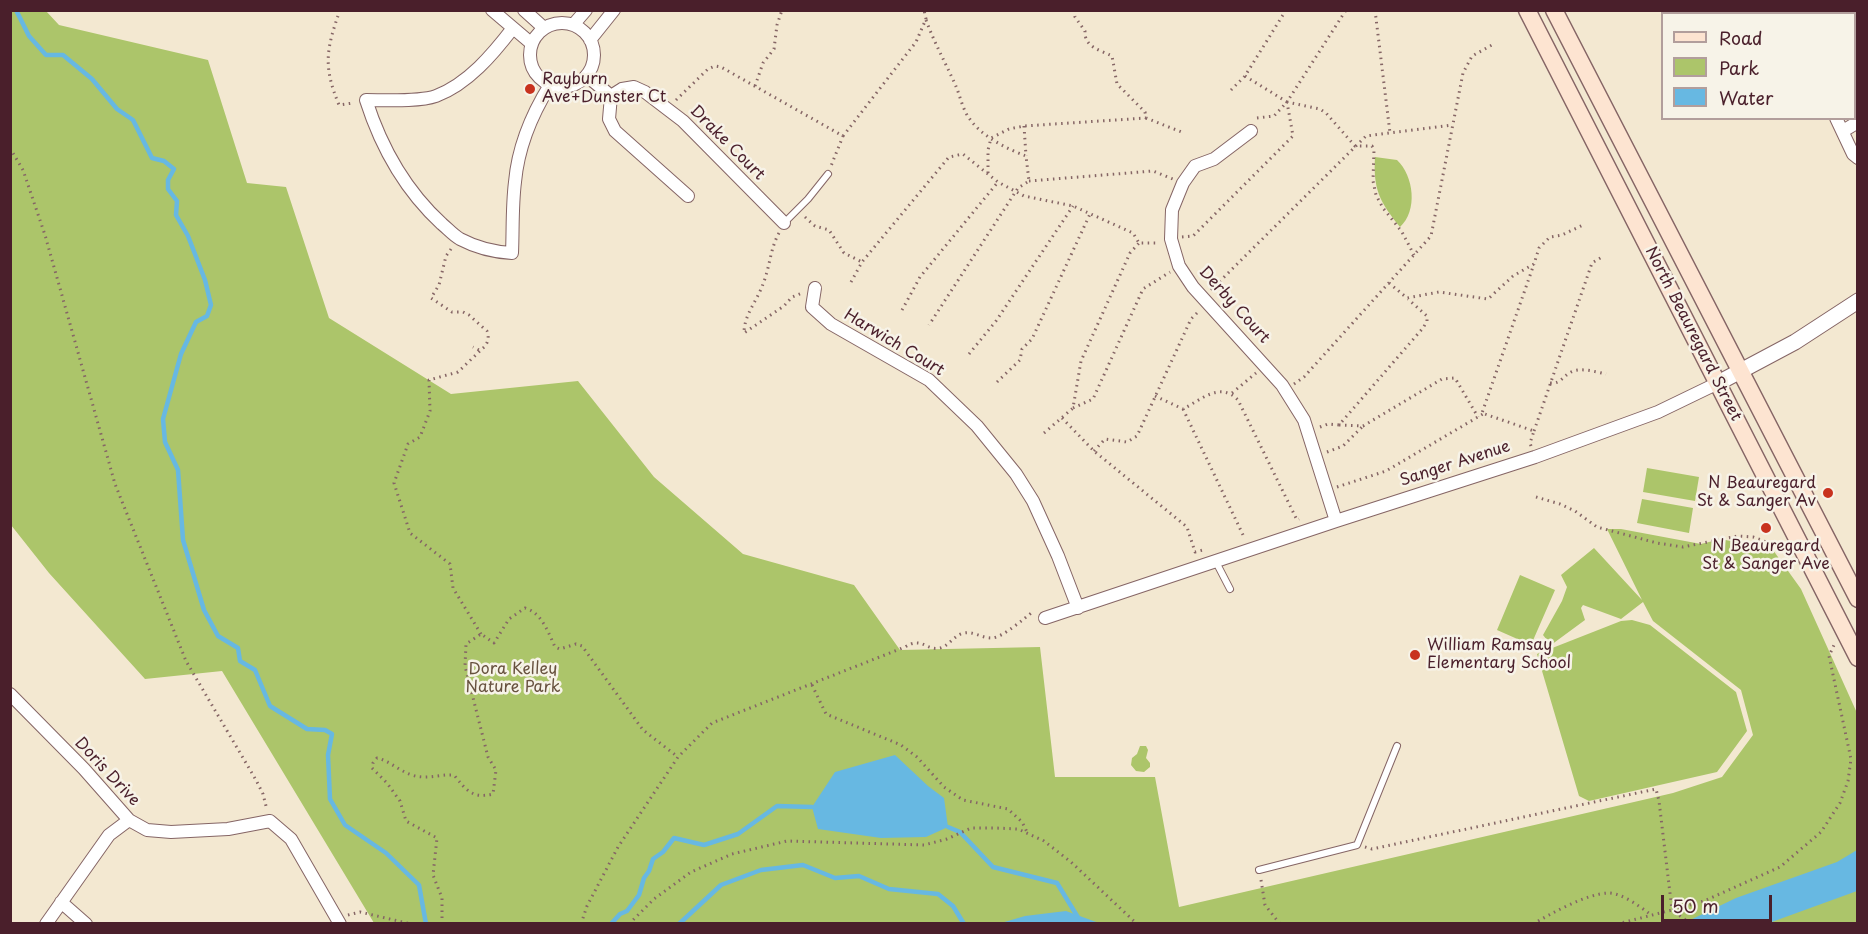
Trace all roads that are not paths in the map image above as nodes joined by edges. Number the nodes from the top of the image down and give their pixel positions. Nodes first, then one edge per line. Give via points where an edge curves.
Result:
1 (492, 10) edge
2 (524, 10) edge
3 (586, 10) edge
4 (614, 10) edge
5 (1527, 10) edge
6 (1554, 10) edge
7 (573, 25) junction
8 (513, 28) junction
9 (544, 28) junction
10 (590, 40) junction
11 (532, 44) junction
12 (587, 75) junction
13 (550, 85) junction
14 (611, 96) junction
15 (1837, 120) edge
16 (1857, 122) edge
17 (1252, 125) road end
18 (1843, 131) junction
19 (1857, 158) edge
20 (828, 174) road end
21 (688, 196) dead end
22 (784, 223) joint
23 (815, 288) dead end
24 (1857, 301) edge
25 (1741, 371) junction
26 (1718, 383) junction
27 (1336, 521) junction
28 (1216, 562) junction
29 (1230, 589) dead end
30 (1857, 599) edge
31 (1077, 608) junction
32 (1045, 618) road end
33 (1857, 658) edge
34 (10, 694) edge
35 (1397, 746) dead end
36 (129, 820) junction
37 (1259, 870) road end
38 (61, 902) junction
39 (339, 921) edge
40 (46, 924) edge
41 (86, 924) edge

1 - 8 street
2 - 9 street
3 - 7 street
4 - 10 street
5 - 26 main road, North Beauregard Street
6 - 25 main road, North Beauregard Street
7 - 9 street
7 - 10 street
8 - 11 street
8 - 13 street via 483,65 435,97 366,100 401,176 458,238 492,252 512,253 515,180 535,110
9 - 11 street
10 - 12 street via 594,57
11 - 13 street via 531,64 535,73
12 - 13 street via 570,86
12 - 14 street
14 - 21 street via 609,119 615,131
14 - 22 street, Drake Court via 634,87 645,92 683,121
15 - 18 street
16 - 18 street
17 - 27 street, Derby Court via 1214,159 1195,166 1183,183 1172,210 1172,240 1179,266 1193,287 1266,365 1304,420
18 - 19 street
20 - 22 lane
23 - 31 street, Harwich Court via 812,307 831,324 929,380 994,446 1033,501
24 - 25 street, Sanger Avenue via 1795,342
25 - 26 street, Sanger Avenue
25 - 30 main road, North Beauregard Street
26 - 27 street, Sanger Avenue via 1658,412 1534,457
26 - 33 main road, North Beauregard Street
27 - 28 street, Sanger Avenue
28 - 29 lane
28 - 31 street, Sanger Avenue
31 - 32 street, Sanger Avenue
34 - 36 street, Doris Drive
35 - 37 lane via 1357,845
36 - 38 street via 109,835
36 - 39 street, Doris Drive via 147,830 171,832 228,829 270,821 291,839
38 - 40 street
38 - 41 street

